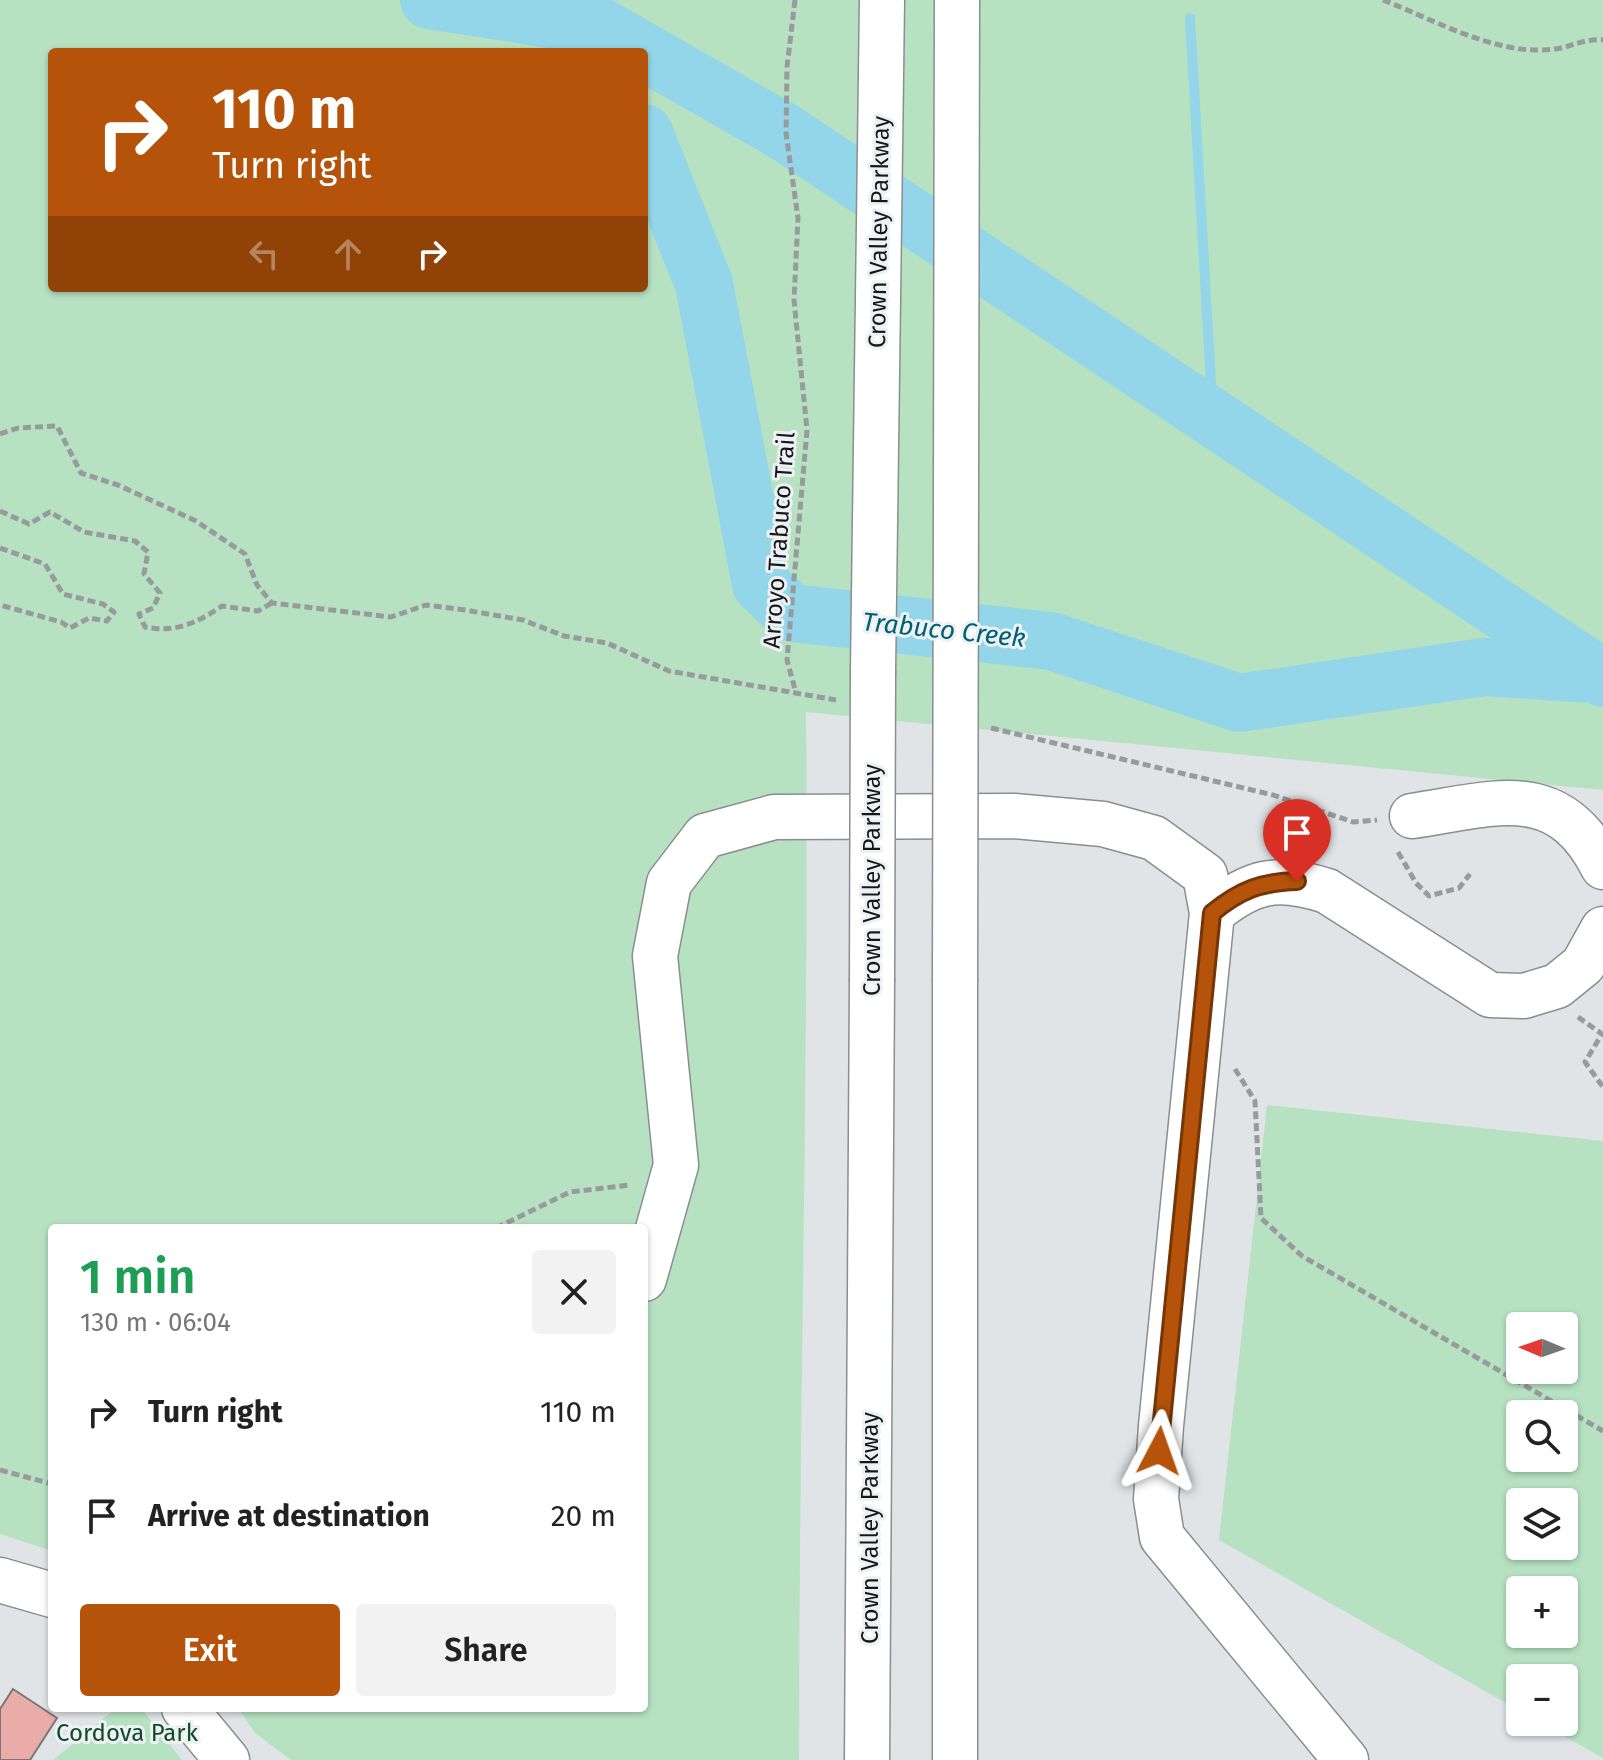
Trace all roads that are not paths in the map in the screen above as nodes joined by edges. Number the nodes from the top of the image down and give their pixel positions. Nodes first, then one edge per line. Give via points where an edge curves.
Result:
1 (882, 0) edge
2 (957, 0) edge
3 (1393, 830) road end
4 (1603, 867) edge
5 (1212, 913) junction
6 (1603, 929) edge
7 (648, 1264) edge
8 (0, 1580) edge
9 (48, 1594) edge
10 (187, 1712) edge
11 (227, 1760) edge
12 (867, 1760) edge
13 (955, 1760) edge
14 (1346, 1760) edge

1 - 12 main road, Crown Valley Parkway, bridge
2 - 13 main road, bridge
3 - 4 main road via 1532,803 1564,816 1589,839
5 - 6 main road via 1251,887 1297,881 1327,891 1490,995 1524,996 1557,986 1583,965
5 - 7 main road via 1205,875 1154,838 1103,824 1014,816 774,817 705,836 669,883 655,956 676,1165
5 - 14 main road via 1161,1426 1156,1499 1162,1537
8 - 9 main road
10 - 11 main road

